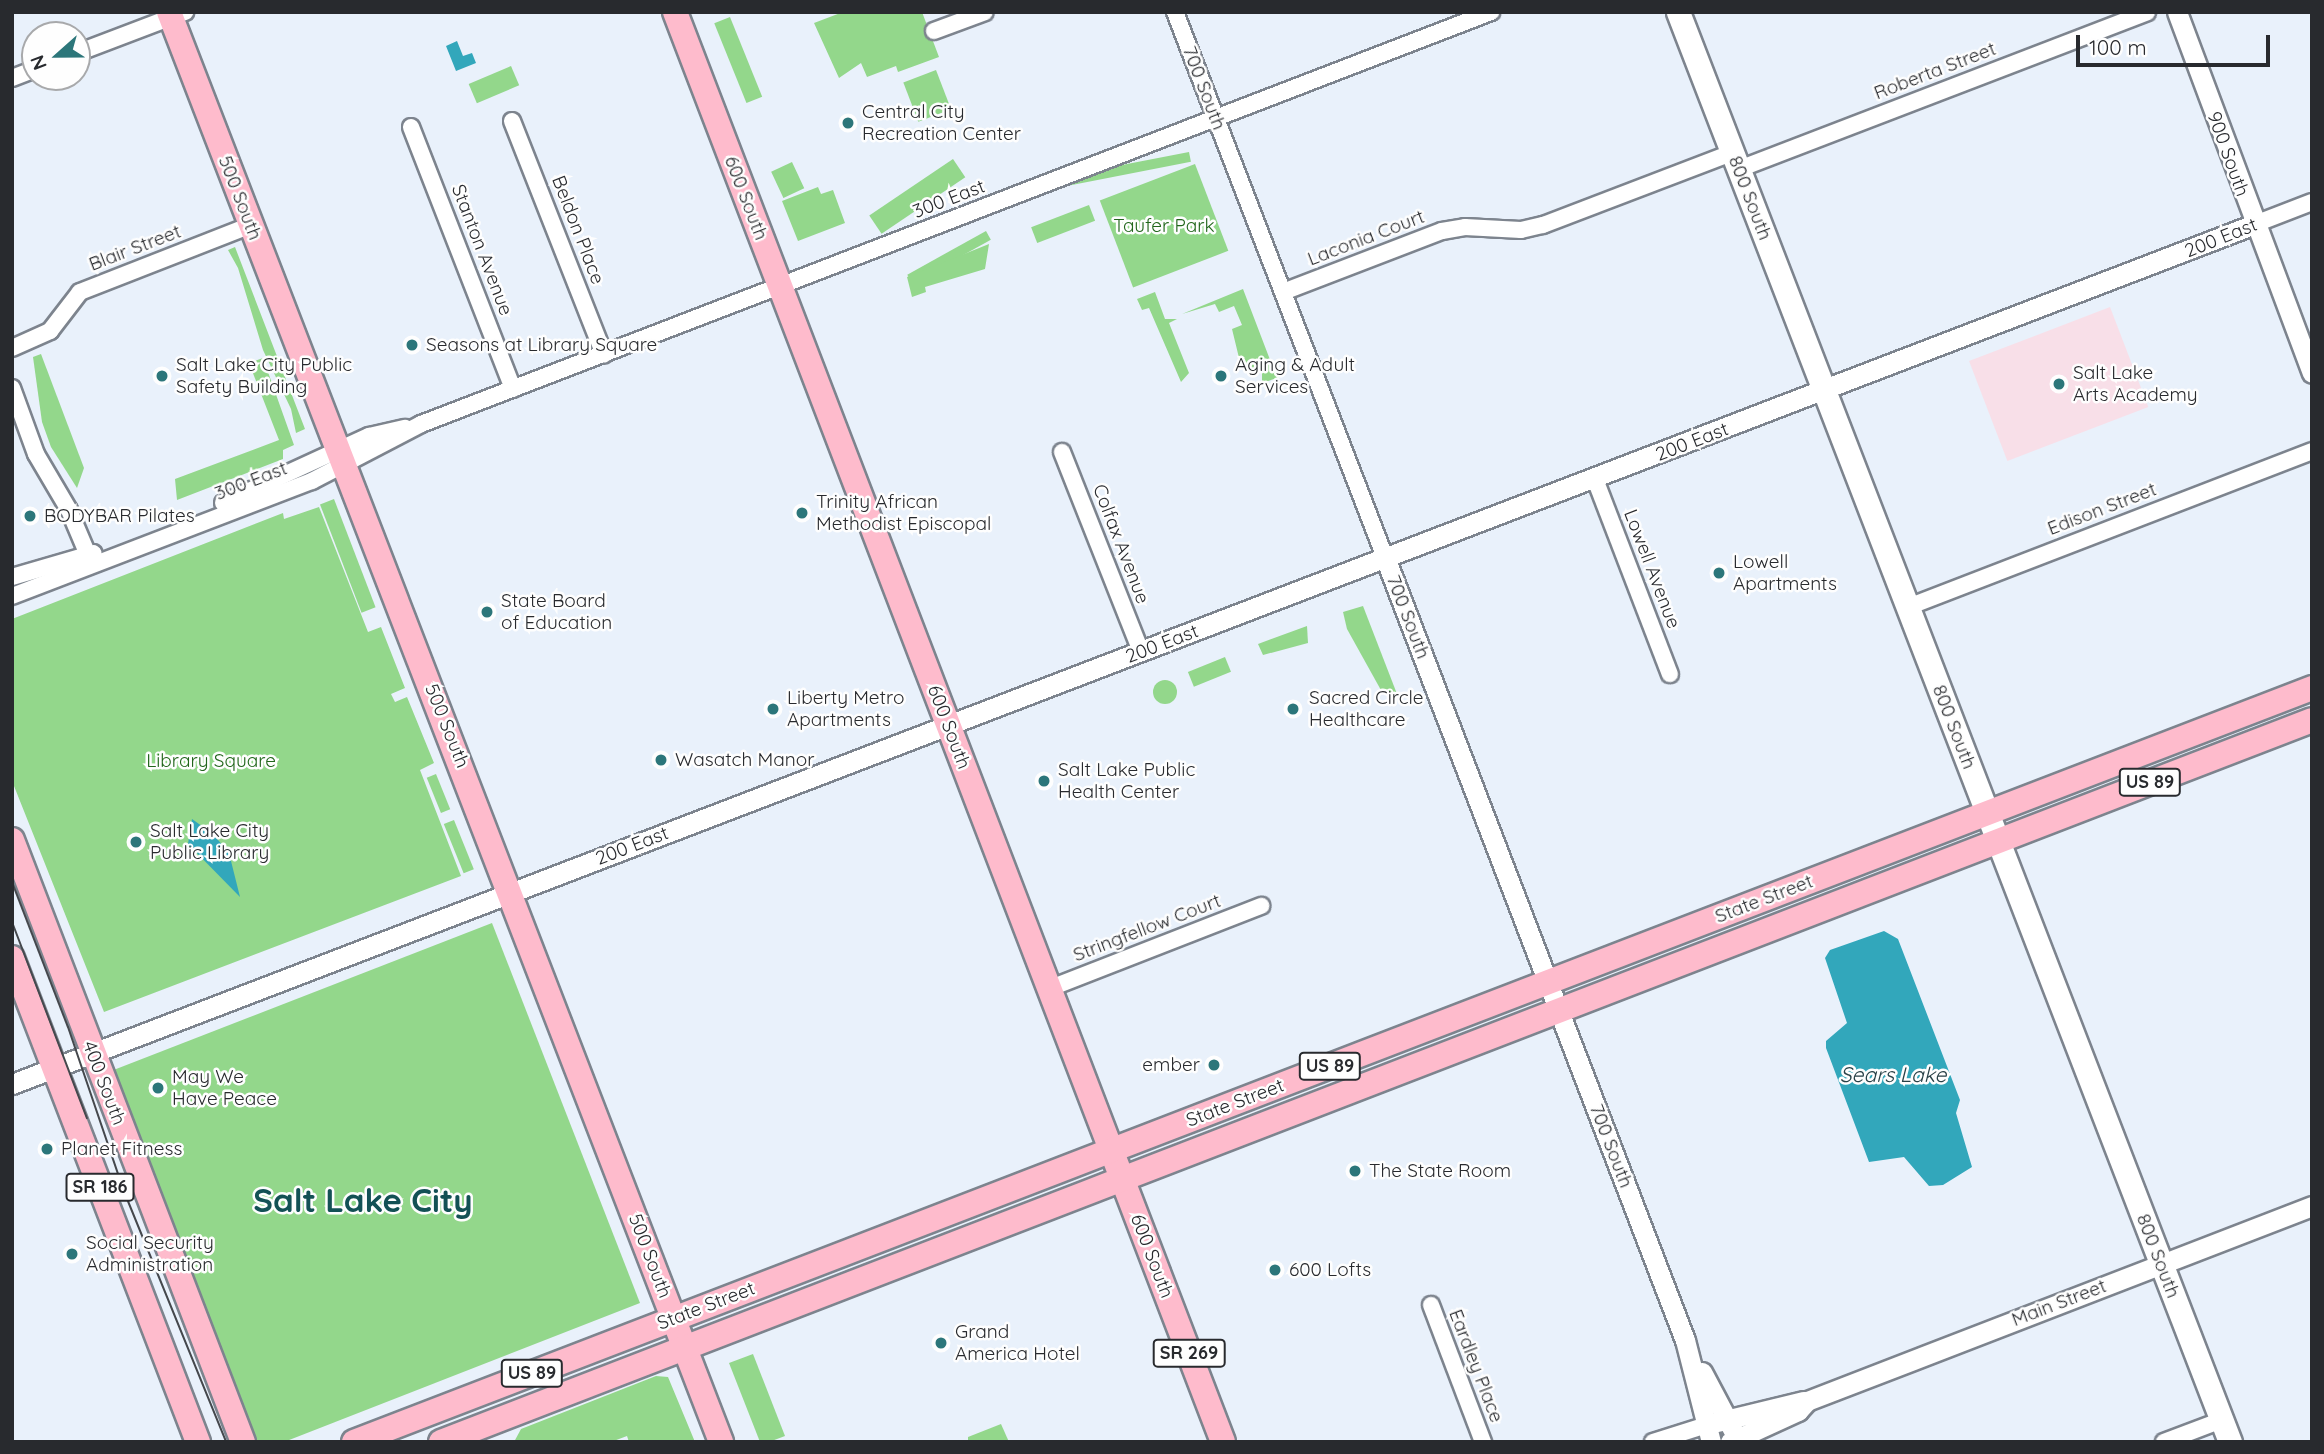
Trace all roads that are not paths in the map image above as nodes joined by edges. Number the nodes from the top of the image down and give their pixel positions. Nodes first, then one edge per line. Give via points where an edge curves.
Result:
1 (675, 12) edge
2 (985, 12) edge
3 (1175, 12) edge
4 (1491, 12) edge
5 (1678, 12) edge
6 (2147, 12) edge
7 (2177, 12) edge
8 (175, 14) edge
9 (940, 23) edge
10 (91, 47) edge
11 (1216, 118) junction
12 (513, 121) dead end
13 (411, 127) dead end
14 (1735, 161) junction
15 (2312, 202) edge
16 (2255, 224) junction
17 (251, 225) junction
18 (1465, 227) joint
19 (780, 286) junction
20 (1283, 292) junction
21 (12, 348) edge
22 (604, 354) junction
23 (2312, 373) edge
24 (12, 388) edge
25 (513, 388) junction
26 (1824, 391) junction
27 (2312, 451) edge
28 (1062, 453) dead end
29 (341, 459) junction
30 (1595, 479) junction
31 (88, 555) junction
32 (1386, 560) junction
33 (12, 577) edge
34 (12, 596) edge
35 (1908, 607) junction
36 (1140, 652) junction
37 (1670, 674) dead end
38 (2312, 688) edge
39 (2312, 720) edge
40 (948, 724) junction
41 (1987, 814) junction
42 (12, 841) edge
43 (1998, 842) junction
44 (512, 892) junction
45 (1261, 906) dead end
46 (12, 958) edge
47 (1548, 982) junction
48 (1048, 989) junction
49 (1559, 1008) junction
50 (92, 1053) junction
51 (54, 1068) junction
52 (12, 1084) edge
53 (1111, 1150) junction
54 (1121, 1177) junction
55 (2312, 1206) edge
56 (2161, 1264) junction
57 (1431, 1305) dead end
58 (673, 1319) junction
59 (1685, 1340) junction
60 (684, 1349) junction
61 (1807, 1401) junction
62 (1727, 1420) junction
63 (2222, 1420) junction
64 (1709, 1434) edge
65 (1736, 1441) edge
66 (198, 1442) edge
67 (243, 1442) edge
68 (354, 1442) edge
69 (441, 1442) edge
70 (721, 1442) edge
71 (1223, 1442) edge
72 (1483, 1442) edge
73 (1653, 1442) edge
74 (2164, 1442) edge
75 (2230, 1442) edge

1 - 19 main road, 600 South
2 - 9 street
3 - 11 street, 700 South
4 - 11 street, 300 East
5 - 14 main road, 800 South
6 - 14 street, Roberta Street
7 - 16 street, 900 South
8 - 10 street
8 - 17 main road, 500 South
11 - 19 street, 300 East
11 - 20 street, 700 South
12 - 22 street, Beldon Place
13 - 25 street, Stanton Avenue
14 - 18 street, Roberta Street via 1532,228
14 - 26 main road, 800 South
15 - 16 street, 200 East
16 - 23 street, 900 South
16 - 26 street, 200 East
17 - 21 street, Blair Street via 80,292 50,331
17 - 29 main road, 500 South
18 - 20 street, Laconia Court via 1432,235
19 - 22 street, 300 East
19 - 40 main road, 600 South
20 - 32 street, 700 South
22 - 25 street, 300 East
24 - 31 street via 36,454 69,510
25 - 29 street, 300 East via 421,424 375,434
26 - 30 street, 200 East
26 - 35 main road, 800 South
27 - 35 street, Edison Street
28 - 36 street, Colfax Avenue
29 - 31 street, 300 East
29 - 34 street, 300 East
29 - 44 main road, 500 South
30 - 32 street, 200 East
30 - 37 street, Lowell Avenue
31 - 33 street, 300 East
32 - 36 street, 200 East
32 - 47 street, 700 South
35 - 41 main road, 800 South
36 - 40 street, 200 East
38 - 41 main road, State Street / US 89
39 - 43 main road, State Street / US 89
40 - 44 street, 200 East
40 - 48 main road, 600 South
41 - 43 main road, 800 South
41 - 47 main road, State Street / US 89
42 - 50 main road, 400 South / SR 186
43 - 49 main road, State Street / US 89
43 - 56 main road, 800 South
44 - 50 street, 200 East
44 - 58 main road, 500 South
45 - 48 street, Stringfellow Court
46 - 51 main road, SR 186
47 - 49 street, 700 South
47 - 53 main road, State Street / US 89
48 - 53 main road, 600 South
49 - 54 main road, State Street / US 89
49 - 59 street, 700 South
50 - 51 street, 200 East
50 - 67 main road, 400 South / SR 186
51 - 52 street, 200 East
51 - 66 main road, SR 186
53 - 54 main road, 600 South / SR 269
53 - 58 main road, State Street / US 89
54 - 60 main road, State Street / US 89
54 - 71 main road, 600 South / SR 269
55 - 56 street, Main Street
56 - 61 street, Main Street
56 - 63 main road, 800 South
57 - 72 street, Eardley Place
58 - 60 main road, 500 South
58 - 68 main road, State Street / US 89
59 - 62 street, 700 South
59 - 64 street, 700 South
60 - 69 main road, State Street / US 89
60 - 70 main road, 500 South
61 - 62 street, Main Street via 1794,1400
61 - 65 street, Main Street via 1798,1411
62 - 64 street, Main Street
62 - 65 street, 700 South
63 - 74 street
63 - 75 main road, 800 South
64 - 73 street, Main Street

